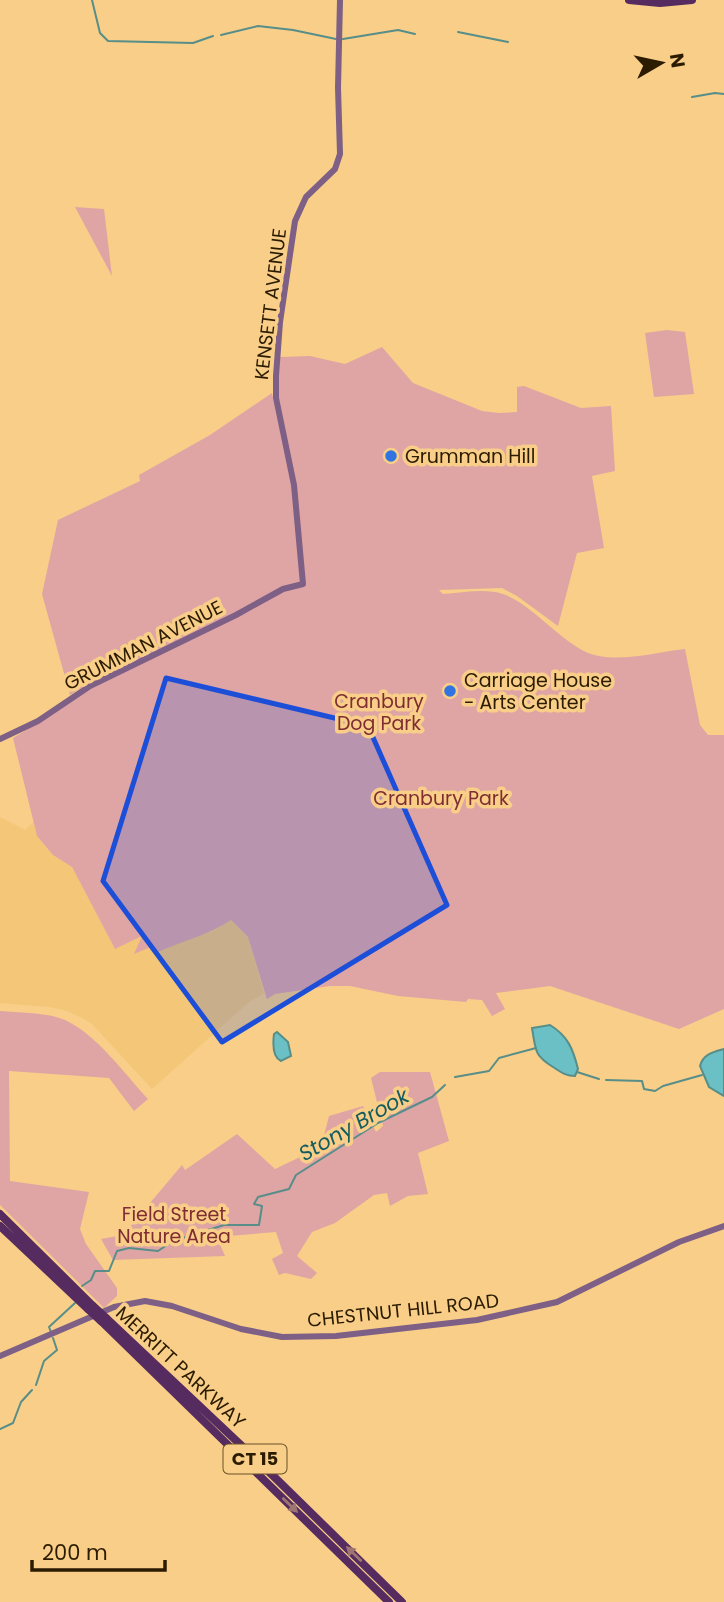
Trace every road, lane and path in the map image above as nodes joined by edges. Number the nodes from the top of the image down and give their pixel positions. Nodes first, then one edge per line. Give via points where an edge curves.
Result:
1 (340, 0) edge
2 (629, 0) edge
3 (692, 0) edge
4 (303, 584) joint
5 (0, 739) edge
6 (0, 1214) edge
7 (0, 1226) edge
8 (724, 1226) edge
9 (91, 1307) junction
10 (103, 1320) junction
11 (0, 1356) edge
12 (389, 1602) edge
13 (402, 1602) edge

1 - 4 street, KENSETT AVENUE via 340,154 335,169 306,197 295,221 275,386 294,485
2 - 3 highway
4 - 5 street, GRUMMAN AVENUE via 283,589 90,686 38,721
6 - 9 highway, MERRITT PARKWAY / CT 15
7 - 9 highway, MERRITT PARKWAY / CT 15
8 - 11 street, CHESTNUT HILL ROAD via 679,1242 557,1302 477,1320 342,1336 291,1337 250,1331 145,1301 114,1307
9 - 10 highway, MERRITT PARKWAY / CT 15, bridge
10 -> 12 highway, MERRITT PARKWAY / CT 15
13 -> 10 highway, MERRITT PARKWAY / CT 15 via 260,1463

